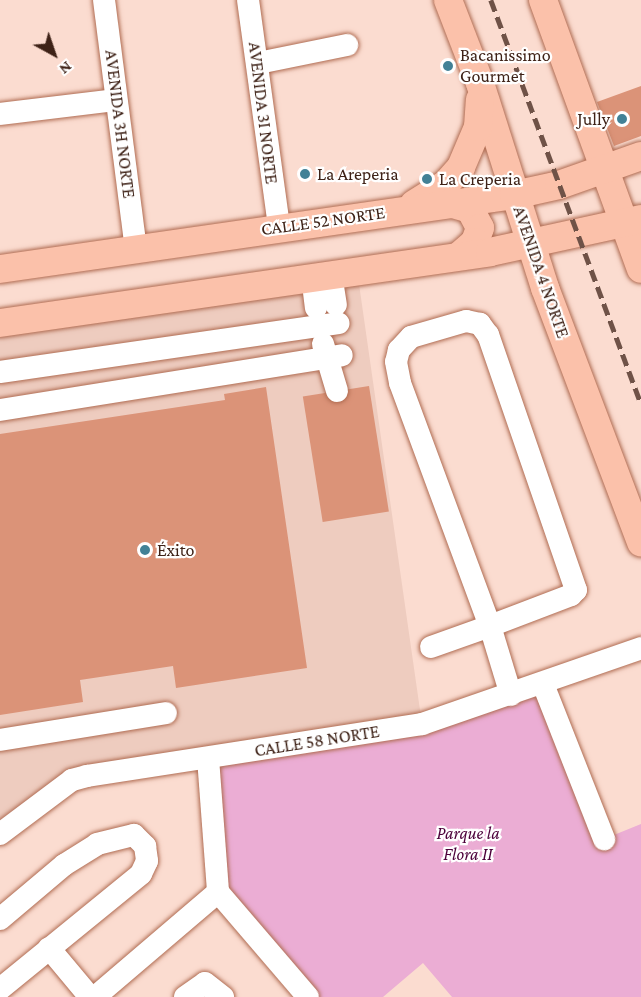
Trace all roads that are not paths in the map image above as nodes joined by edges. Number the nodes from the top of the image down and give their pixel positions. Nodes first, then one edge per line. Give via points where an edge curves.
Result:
1 (104, 0) edge
2 (248, 0) edge
3 (448, 0) edge
4 (543, 0) edge
5 (348, 45) dead end
6 (258, 63) junction
7 (480, 83) junction
8 (116, 100) junction
9 (0, 114) edge
10 (641, 156) edge
11 (607, 170) junction
12 (514, 195) junction
13 (458, 205) junction
14 (403, 209) junction
15 (633, 221) edge
16 (279, 227) junction
17 (531, 244) junction
18 (136, 249) junction
19 (473, 252) junction
20 (0, 269) edge
21 (641, 269) edge
22 (321, 275) junction
23 (545, 288) junction
24 (327, 316) junction
25 (0, 323) edge
26 (334, 356) junction
27 (30, 368) junction
28 (0, 372) edge
29 (340, 391) dead end
30 (35, 404) junction
31 (0, 410) edge
32 (641, 542) edge
33 (490, 626) junction
34 (431, 647) dead end
35 (639, 656) edge
36 (543, 684) junction
37 (511, 695) junction
38 (166, 713) dead end
39 (0, 740) edge
40 (208, 758) junction
41 (0, 834) edge
42 (604, 839) dead end
43 (218, 892) junction
44 (0, 919) edge
45 (49, 948) junction
46 (0, 989) edge
47 (90, 997) edge
48 (95, 997) edge
49 (185, 997) edge
50 (222, 997) edge
51 (308, 997) edge

1 - 8 street, AVENIDA 3H NORTE
2 - 6 street, AVENIDA 3I NORTE
3 - 7 main road, AVENIDA 4 NORTE
4 - 11 main road
5 - 6 street
6 - 16 street, AVENIDA 3I NORTE
7 - 12 main road, AVENIDA 4 NORTE
7 - 14 main road via 478,127 461,167 445,185
8 - 9 street
8 - 18 street, AVENIDA 3H NORTE
10 - 11 main road, CALLE 52 NORTE
11 - 12 main road, CALLE 52 NORTE
11 - 15 main road
12 - 13 main road, CALLE 52 NORTE
12 - 17 main road, AVENIDA 4 NORTE
13 - 14 main road, CALLE 52 NORTE
13 - 19 main road via 479,221
14 - 16 main road, CALLE 52 NORTE
15 - 17 main road
15 - 21 main road
16 - 18 main road, CALLE 52 NORTE
17 - 19 main road
17 - 23 main road, AVENIDA 4 NORTE
18 - 20 main road, CALLE 52 NORTE
19 - 22 main road
19 - 23 main road via 522,267
22 - 24 street
22 - 25 main road
23 - 32 main road, AVENIDA 4 NORTE
24 - 26 street
24 - 27 street
26 - 29 street
26 - 30 street
27 - 28 street
27 - 30 street
30 - 31 street
33 - 33 street via 571,595 575,584 488,335 480,324 466,321 411,337 399,350 396,362
33 - 34 street
33 - 37 street
35 - 36 street, CALLE 58 NORTE
36 - 37 street, CALLE 58 NORTE
36 - 42 street
37 - 40 street, CALLE 58 NORTE via 422,724
38 - 39 street
40 - 41 street, CALLE 58 NORTE via 72,780
40 - 43 street
43 - 48 street
43 - 51 street
44 - 45 street via 83,851 123,836 140,839 145,846 146,868
45 - 46 street
45 - 47 street
49 - 50 street via 205,982

